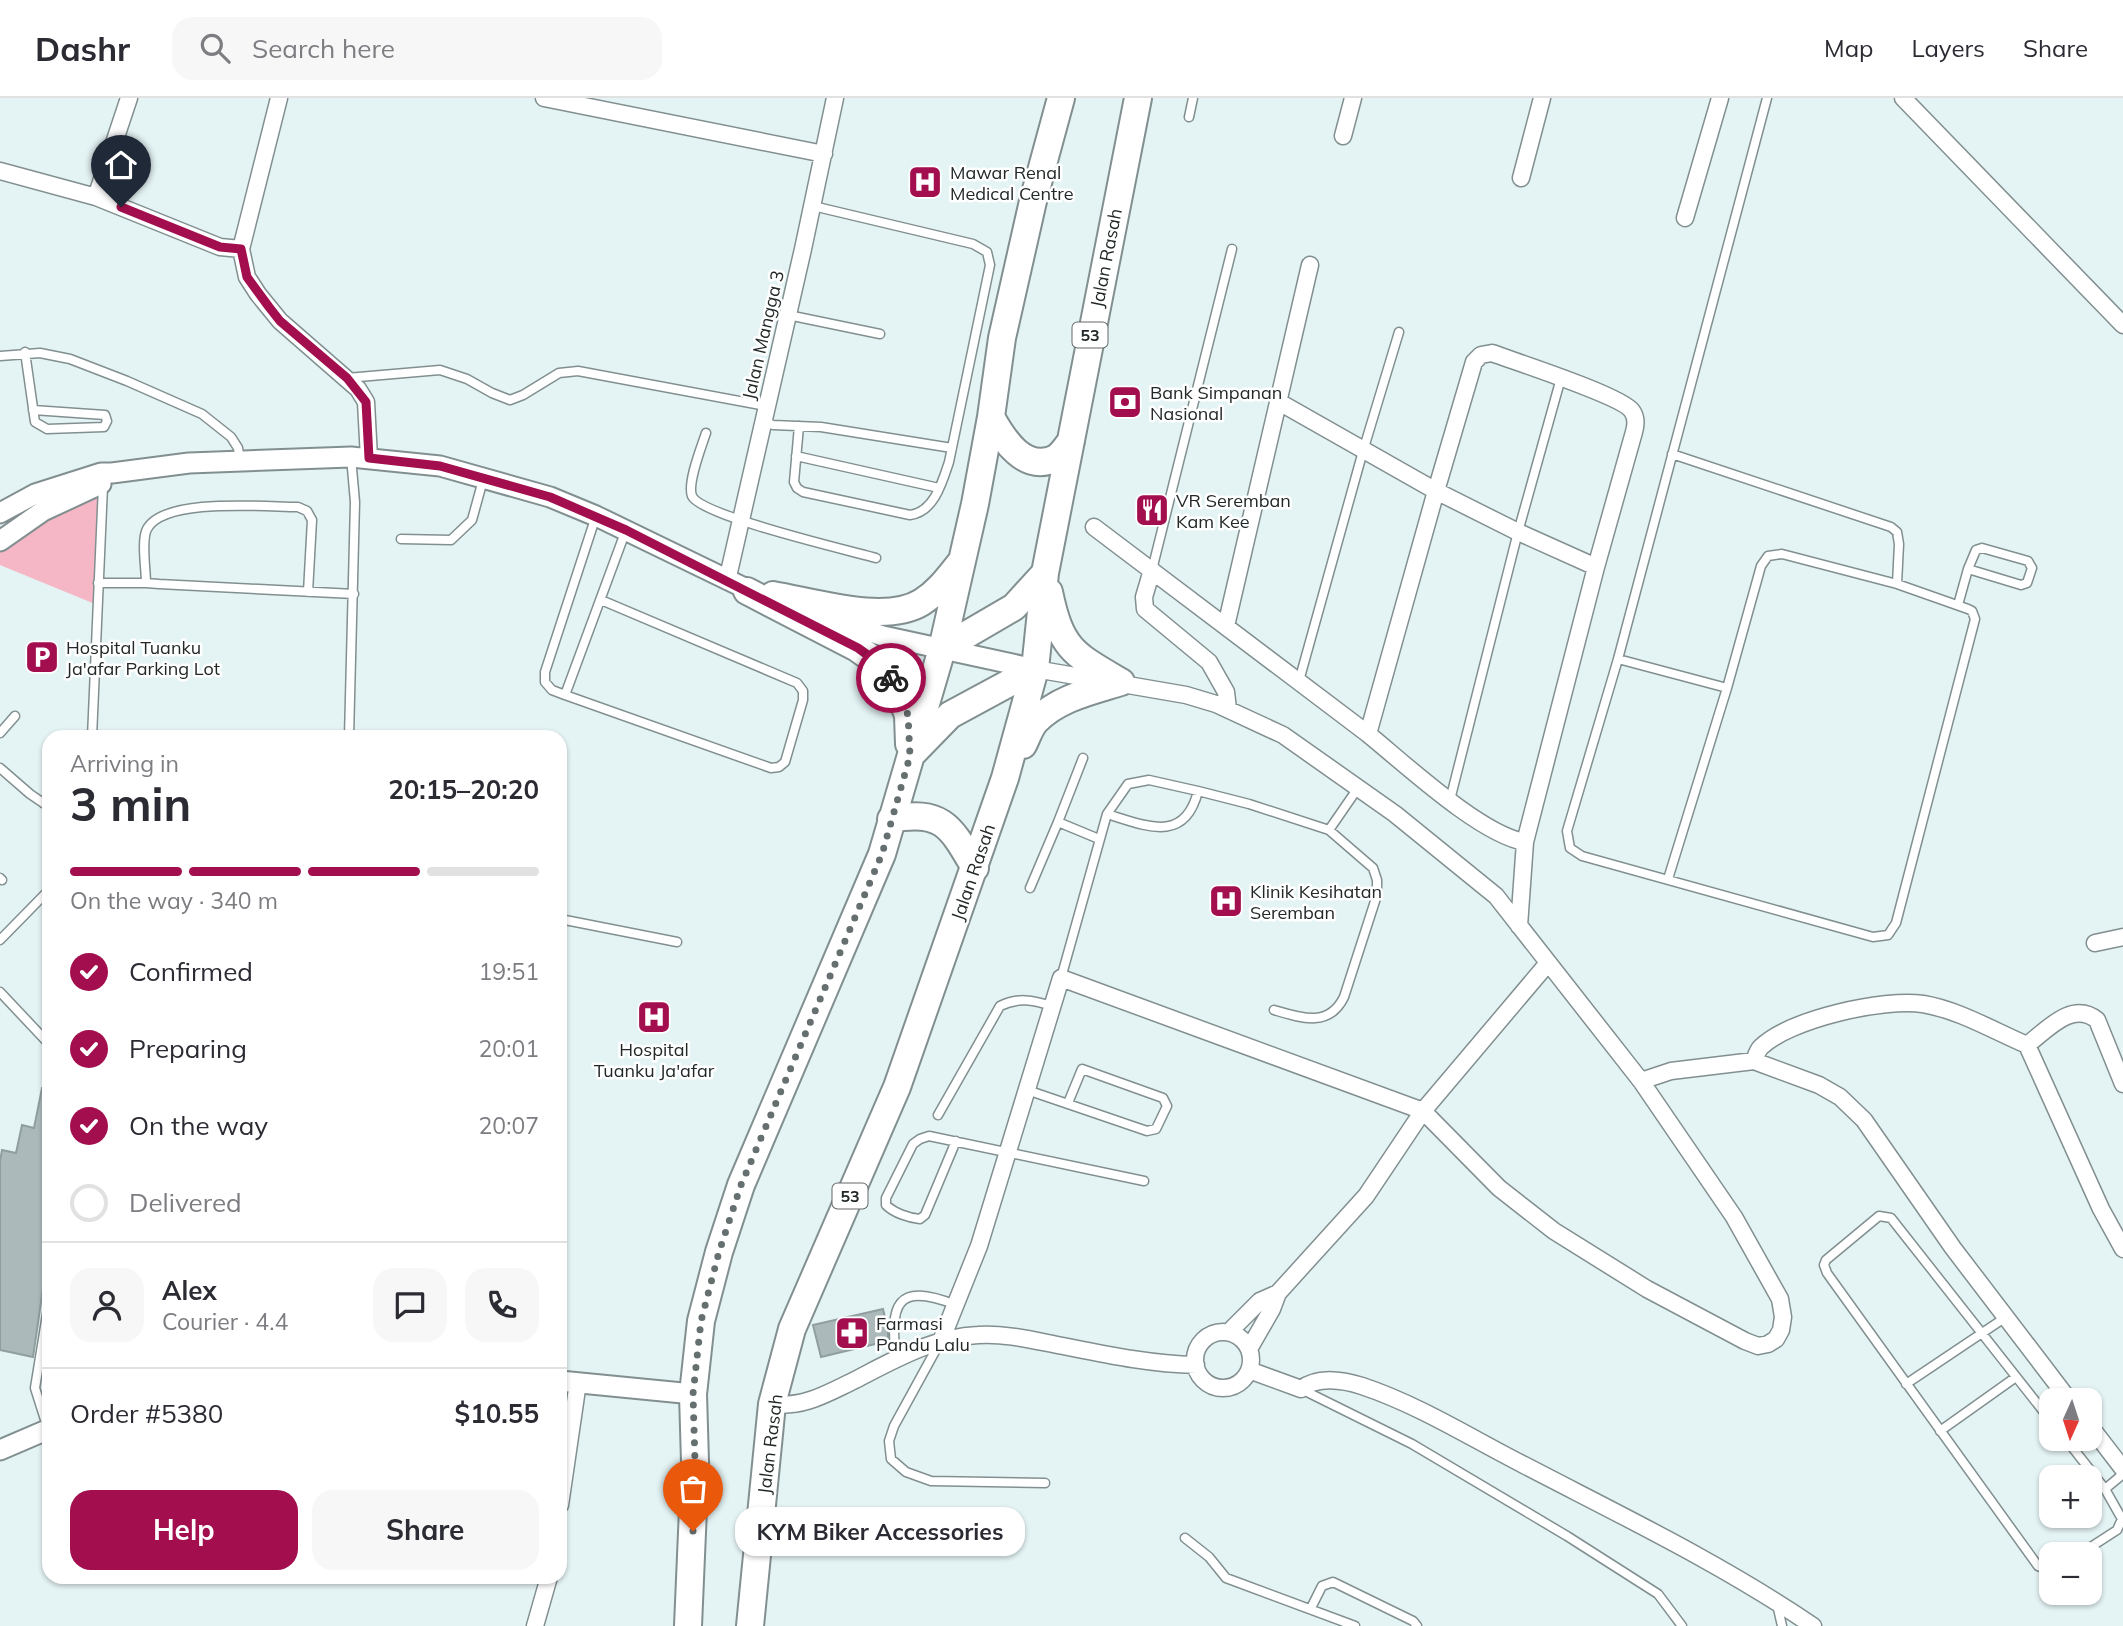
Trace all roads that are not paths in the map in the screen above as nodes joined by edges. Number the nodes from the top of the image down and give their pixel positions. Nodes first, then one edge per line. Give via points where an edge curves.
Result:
1 (129, 98) edge
2 (279, 98) edge
3 (544, 98) edge
4 (835, 98) edge
5 (1061, 98) edge
6 (1138, 98) edge
7 (1192, 98) edge
8 (1353, 98) edge
9 (1542, 98) edge
10 (1720, 98) edge
11 (1767, 98) edge
12 (1903, 98) edge
13 (1189, 117) dead end
14 (1343, 136) dead end
15 (824, 154) junction
16 (0, 171) edge
17 (1521, 178) dead end
18 (96, 197) junction
19 (813, 206) junction
20 (1685, 218) dead end
21 (241, 249) junction
22 (1232, 249) dead end
23 (1310, 265) dead end
24 (788, 316) junction
25 (2123, 325) edge
26 (1399, 332) dead end
27 (880, 334) dead end
28 (25, 352) junction
29 (0, 356) edge
30 (347, 378) junction
31 (1561, 378) junction
32 (1279, 402) junction
33 (33, 410) junction
34 (765, 414) junction
35 (991, 417) junction
36 (799, 426) junction
37 (706, 433) dead end
38 (1071, 441) junction
39 (952, 448) junction
40 (1363, 451) junction
41 (1672, 454) junction
42 (796, 456) junction
43 (360, 458) junction
44 (240, 460) junction
45 (105, 476) junction
46 (484, 477) junction
47 (939, 488) junction
48 (1436, 491) junction
49 (0, 513) edge
50 (596, 516) junction
51 (741, 521) junction
52 (1094, 527) dead end
53 (626, 530) junction
54 (1518, 532) junction
55 (401, 539) dead end
56 (0, 541) edge
57 (876, 558) dead end
58 (962, 561) junction
59 (1596, 566) junction
60 (1968, 569) junction
61 (1152, 570) junction
62 (1045, 573) junction
63 (98, 583) junction
64 (146, 583) junction
65 (1897, 584) junction
66 (737, 586) junction
67 (308, 592) junction
68 (354, 594) junction
69 (601, 600) junction
70 (1958, 605) junction
71 (1226, 626) junction
72 (942, 649) junction
73 (1618, 659) junction
74 (1035, 669) junction
75 (1299, 681) junction
76 (1121, 682) junction
77 (1727, 688) junction
78 (565, 695) junction
79 (1228, 709) junction
80 (15, 716) dead end
81 (92, 730) edge
82 (349, 730) edge
83 (0, 733) edge
84 (1368, 734) junction
85 (910, 756) junction
86 (1083, 758) dead end
87 (0, 768) edge
88 (1006, 778) junction
89 (1358, 788) junction
90 (1198, 791) junction
91 (1450, 800) junction
92 (42, 802) edge
93 (1107, 814) junction
94 (891, 819) junction
95 (1058, 822) junction
96 (1329, 830) junction
97 (1099, 839) junction
98 (1525, 842) junction
99 (975, 868) junction
100 (1668, 879) junction
101 (1030, 888) dead end
102 (42, 897) edge
103 (567, 920) edge
104 (1520, 926) junction
105 (2123, 937) edge
106 (0, 940) edge
107 (677, 942) dead end
108 (2095, 943) dead end
109 (1549, 963) junction
110 (1061, 978) junction
111 (0, 992) edge
112 (1052, 1006) junction
113 (1274, 1010) dead end
114 (42, 1037) edge
115 (2027, 1045) junction
116 (1754, 1061) junction
117 (1641, 1082) junction
118 (2123, 1084) edge
119 (1027, 1090) junction
120 (1068, 1103) junction
121 (1423, 1111) junction
122 (938, 1115) dead end
123 (956, 1141) junction
124 (1008, 1151) junction
125 (1144, 1181) dead end
126 (2123, 1249) edge
127 (1278, 1293) junction
128 (956, 1305) junction
129 (2006, 1317) junction
130 (1229, 1332) junction
131 (1980, 1332) junction
132 (941, 1341) junction
133 (42, 1345) edge
134 (1249, 1349) junction
135 (896, 1359) junction
136 (1196, 1365) junction
137 (1249, 1370) junction
138 (2016, 1377) junction
139 (569, 1382) edge
140 (1906, 1384) junction
141 (2060, 1388) edge
142 (1301, 1389) junction
143 (693, 1394) junction
144 (772, 1404) junction
145 (2039, 1406) edge
146 (567, 1409) edge
147 (42, 1410) edge
148 (1940, 1431) junction
149 (42, 1432) edge
150 (2102, 1443) edge
151 (0, 1450) edge
152 (2075, 1451) edge
153 (2123, 1472) edge
154 (1045, 1483) dead end
155 (2105, 1489) junction
156 (1185, 1538) dead end
157 (2098, 1542) edge
158 (2039, 1566) edge
159 (547, 1584) edge
160 (1776, 1601) junction
161 (1311, 1608) junction
162 (536, 1626) edge
163 (688, 1626) edge
164 (750, 1626) edge
165 (1355, 1626) edge
166 (1417, 1626) edge
167 (1682, 1626) edge
168 (1782, 1626) edge
169 (1813, 1626) edge

1 - 18 street
2 - 21 street
3 - 15 street
4 - 15 street, Jalan Mangga 3
5 - 35 highway via 1032,201 1002,338
6 - 38 highway, Jalan Rasah / 53
7 - 13 lane
8 - 14 street
9 - 17 street
10 - 20 street
11 - 41 lane
12 - 25 street
15 - 19 street, Jalan Mangga 3
16 - 18 street
18 - 21 street via 220,247
19 - 24 street, Jalan Mangga 3
19 - 39 lane via 973,244 987,252 990,265
21 - 30 street via 247,277 272,312
22 - 61 lane
23 - 32 street
24 - 27 lane
24 - 34 street, Jalan Mangga 3
26 - 40 lane
28 - 29 lane
28 - 33 lane
28 - 44 lane via 70,359 202,414 231,437
30 - 34 lane via 440,370 510,400 559,373 578,371
30 - 43 street via 366,402
31 - 48 street via 1492,353 1477,358
31 - 54 lane
31 - 59 street via 1626,405 1635,417
32 - 40 street
32 - 71 street
33 - 33 lane via 35,422 47,429 104,427 107,421 104,415
34 - 36 lane via 773,425
34 - 51 street, Jalan Mangga 3
35 - 38 highway via 1011,448 1034,460 1057,457
35 - 58 highway
36 - 39 lane
36 - 42 lane
37 - 51 lane via 691,494 696,502
38 - 62 highway, Jalan Rasah / 53
39 - 47 lane
40 - 48 street
40 - 75 lane
41 - 65 lane via 1891,527 1899,544
41 - 73 lane
42 - 47 lane
42 - 47 lane via 794,482 803,492 910,515 927,509
43 - 44 street
43 - 46 street via 440,466
43 - 68 lane
44 - 45 street
45 - 49 street via 35,494
45 - 56 street
45 - 63 lane
46 - 50 street
46 - 55 lane via 472,520 451,540
48 - 54 street
48 - 84 street
50 - 53 street
50 - 78 lane via 545,672 545,682
51 - 57 lane
51 - 66 street, Jalan Mangga 3
52 - 61 street
53 - 66 street
53 - 69 lane
54 - 59 street
54 - 91 lane
58 - 66 highway via 941,587 920,603 878,614
58 - 72 highway
59 - 98 street
60 - 60 lane via 1973,554 1982,548 2028,561 2032,568 2027,583 2021,585
60 - 70 lane
61 - 71 street
61 - 79 street via 1145,609 1209,662 1226,692
62 - 72 highway via 1014,607
62 - 74 highway, Jalan Rasah / 53
62 - 76 highway via 1055,623 1067,645
63 - 64 lane
63 - 81 lane
64 - 67 lane
64 - 67 lane via 144,535 156,518 187,508 298,507 312,520
65 - 70 lane
65 - 77 lane via 1782,554 1768,556 1761,566
66 - 72 street via 883,636
66 - 85 highway via 858,648 884,667 908,715
67 - 68 lane
68 - 82 lane
69 - 78 lane
69 - 78 lane via 797,683 803,700 785,762 771,768
70 - 100 lane via 1972,611 1975,622 1896,923 1888,935 1873,937
71 - 75 street
72 - 74 street
72 - 85 highway
73 - 77 lane
73 - 100 lane via 1567,840 1582,856
74 - 76 street
74 - 85 highway via 950,715
74 - 88 highway, Jalan Rasah / 53
75 - 84 street
76 - 79 street
76 - 88 highway via 1075,696 1035,722
77 - 100 lane
79 - 89 street via 1283,735
80 - 83 lane
84 - 91 street
85 - 94 highway
86 - 95 lane
87 - 92 lane
88 - 99 highway, Jalan Rasah / 53
89 - 96 lane
89 - 104 street via 1496,896
90 - 93 lane via 1149,780 1128,784
90 - 93 lane via 1194,807 1175,824 1146,826
90 - 96 lane
91 - 98 street via 1502,836
93 - 97 lane
94 - 99 highway via 924,816 940,821 954,831
94 - 143 highway via 882,854 741,1185 701,1321
95 - 97 lane
95 - 101 lane
96 - 113 lane via 1373,868 1377,895 1339,1008 1320,1017
97 - 110 lane
98 - 104 street
99 - 144 highway, Jalan Rasah / 53 via 897,1087 792,1329
102 - 106 lane
103 - 107 lane
104 - 109 street
105 - 108 street
109 - 117 street
109 - 121 street
110 - 112 street
110 - 121 street
111 - 114 lane
112 - 119 street
112 - 122 lane via 1026,999 1000,1006
115 - 116 street via 1945,1010 1902,1002 1866,1006 1793,1029 1761,1046
115 - 118 street via 2065,1016 2089,1013 2097,1020
115 - 126 street
116 - 117 street via 1671,1071
116 - 129 street via 1819,1085 1853,1108
117 - 121 street via 1734,1217 1780,1299 1782,1330 1768,1344 1745,1341 1647,1289 1554,1231 1499,1188
119 - 120 lane
119 - 124 street
120 - 120 lane via 1152,1131 1167,1106 1163,1098 1082,1069
121 - 127 street via 1366,1196
123 - 123 lane via 929,1136 913,1144 886,1205 913,1218 925,1215
123 - 124 lane
124 - 125 lane
124 - 128 street
127 - 130 street via 1260,1301
127 - 134 street
128 - 132 street
128 - 135 lane via 928,1296 905,1299 894,1316
129 - 131 lane
129 - 141 street
130 - 134 street via 1238,1335
130 - 136 street via 1204,1339 1195,1356
131 - 138 lane
131 - 140 lane
131 - 140 lane via 1891,1218 1876,1218 1824,1265
132 - 135 street
132 - 136 street via 979,1335 1022,1338 1135,1361
132 - 154 lane via 894,1426 889,1441 891,1459 906,1472 931,1481
133 - 147 lane via 35,1388
134 - 137 street
135 - 144 street via 815,1399 790,1406
136 - 137 street via 1206,1381 1223,1388 1241,1381
137 - 142 street
138 - 145 lane
138 - 148 lane
139 - 143 street
139 - 146 street
140 - 148 lane
142 - 160 street via 1311,1381 1333,1381 1360,1385 1405,1404 1643,1526
142 - 167 lane via 1412,1444 1633,1577 1658,1594
143 - 163 highway
144 - 164 highway, Jalan Rasah / 53
148 - 158 lane
149 - 151 street
150 - 153 street
152 - 155 lane
153 - 155 lane
155 - 157 lane via 2121,1514 2121,1523
156 - 161 lane via 1226,1578
159 - 162 street
160 - 168 lane
160 - 169 street
161 - 165 lane
161 - 166 lane via 1322,1586 1333,1582

